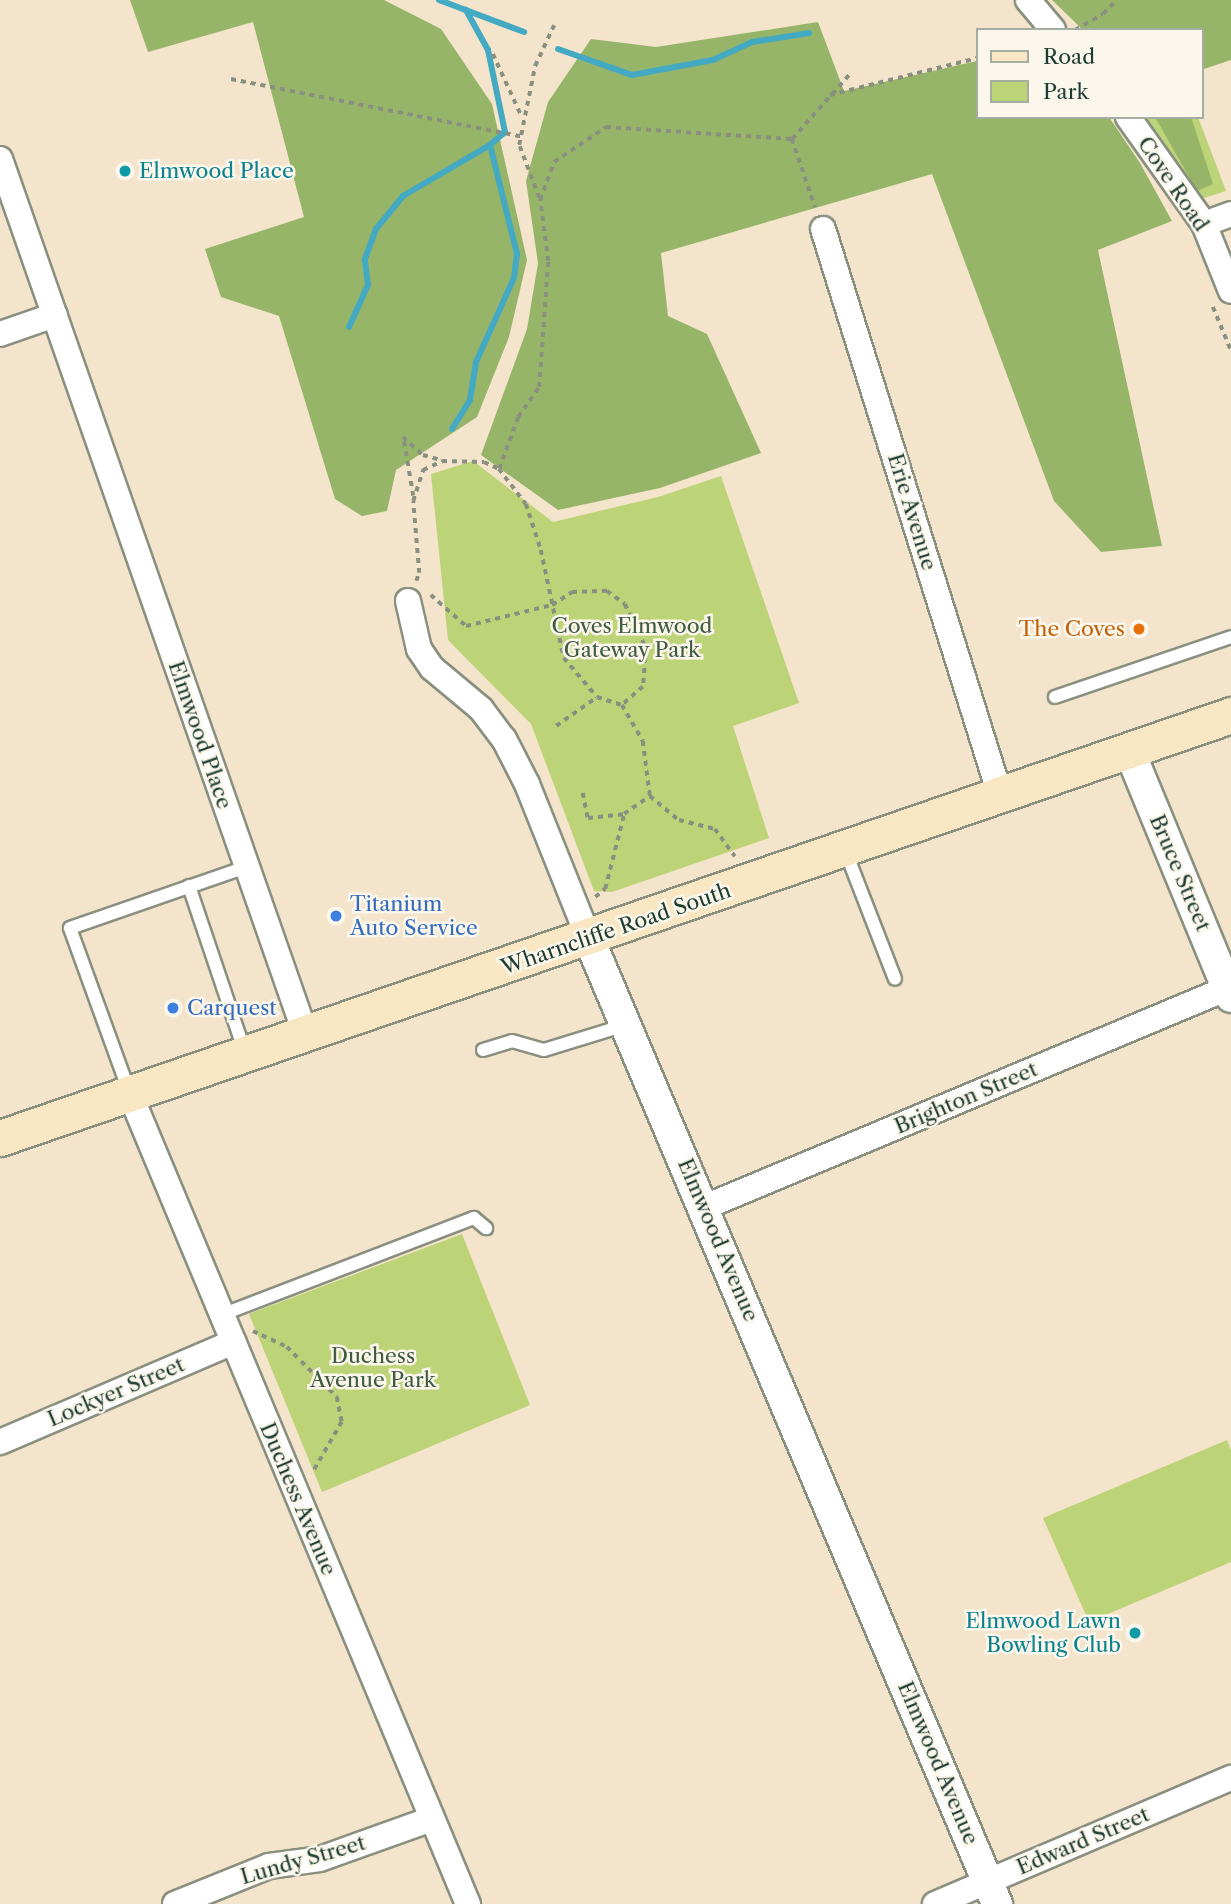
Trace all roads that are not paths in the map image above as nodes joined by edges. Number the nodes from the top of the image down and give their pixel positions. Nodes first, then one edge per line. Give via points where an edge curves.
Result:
1 (1028, 0) edge
2 (1051, 28) edge
3 (1129, 119) edge
4 (0, 159) edge
5 (1231, 214) edge
6 (1203, 223) junction
7 (823, 229) road end
8 (1231, 291) edge
9 (55, 315) junction
10 (0, 334) edge
11 (408, 601) road end
12 (1231, 637) edge
13 (1055, 697) dead end
14 (1231, 715) edge
15 (1129, 750) junction
16 (1000, 795) junction
17 (844, 850) junction
18 (246, 867) junction
19 (189, 887) junction
20 (583, 924) junction
21 (895, 979) dead end
22 (1229, 993) edge
23 (626, 1025) junction
24 (304, 1033) junction
25 (483, 1050) dead end
26 (246, 1054) junction
27 (130, 1094) junction
28 (0, 1138) edge
29 (705, 1207) junction
30 (486, 1228) dead end
31 (222, 1316) junction
32 (233, 1342) junction
33 (0, 1441) edge
34 (1231, 1778) edge
35 (432, 1819) junction
36 (992, 1893) edge
37 (175, 1904) edge
38 (468, 1904) edge
39 (935, 1904) edge

1 - 2 street
3 - 6 street, Cove Road
4 - 9 street, Elmwood Place
5 - 6 street
6 - 8 street, Cove Road
7 - 16 street, Erie Avenue
9 - 10 street
9 - 18 street, Elmwood Place
11 - 20 street, Elmwood Avenue via 419,649 432,668 481,709 504,739
12 - 13 lane
14 - 15 main road, Wharncliffe Road South
15 - 16 main road, Wharncliffe Road South
15 - 22 street, Bruce Street
16 - 17 main road, Wharncliffe Road South
17 - 20 main road, Wharncliffe Road South
17 - 21 lane
18 - 19 lane
18 - 24 street, Elmwood Place
19 - 26 lane
19 - 27 lane via 70,928
20 - 23 street, Elmwood Avenue
20 - 24 main road, Wharncliffe Road South
22 - 29 street, Brighton Street
23 - 25 lane via 544,1050 512,1041
23 - 29 street, Elmwood Avenue
24 - 26 main road, Wharncliffe Road South
26 - 27 main road, Wharncliffe Road South
27 - 28 main road, Wharncliffe Road South
27 - 31 street, Duchess Avenue
29 - 36 street, Elmwood Avenue
30 - 31 lane via 474,1219
31 - 32 street, Duchess Avenue
32 - 33 street, Lockyer Street
32 - 35 street, Duchess Avenue
34 - 36 street, Edward Street
35 - 37 street, Lundy Street via 320,1859 269,1866
35 - 38 street, Duchess Avenue
36 - 39 street, Edward Street

